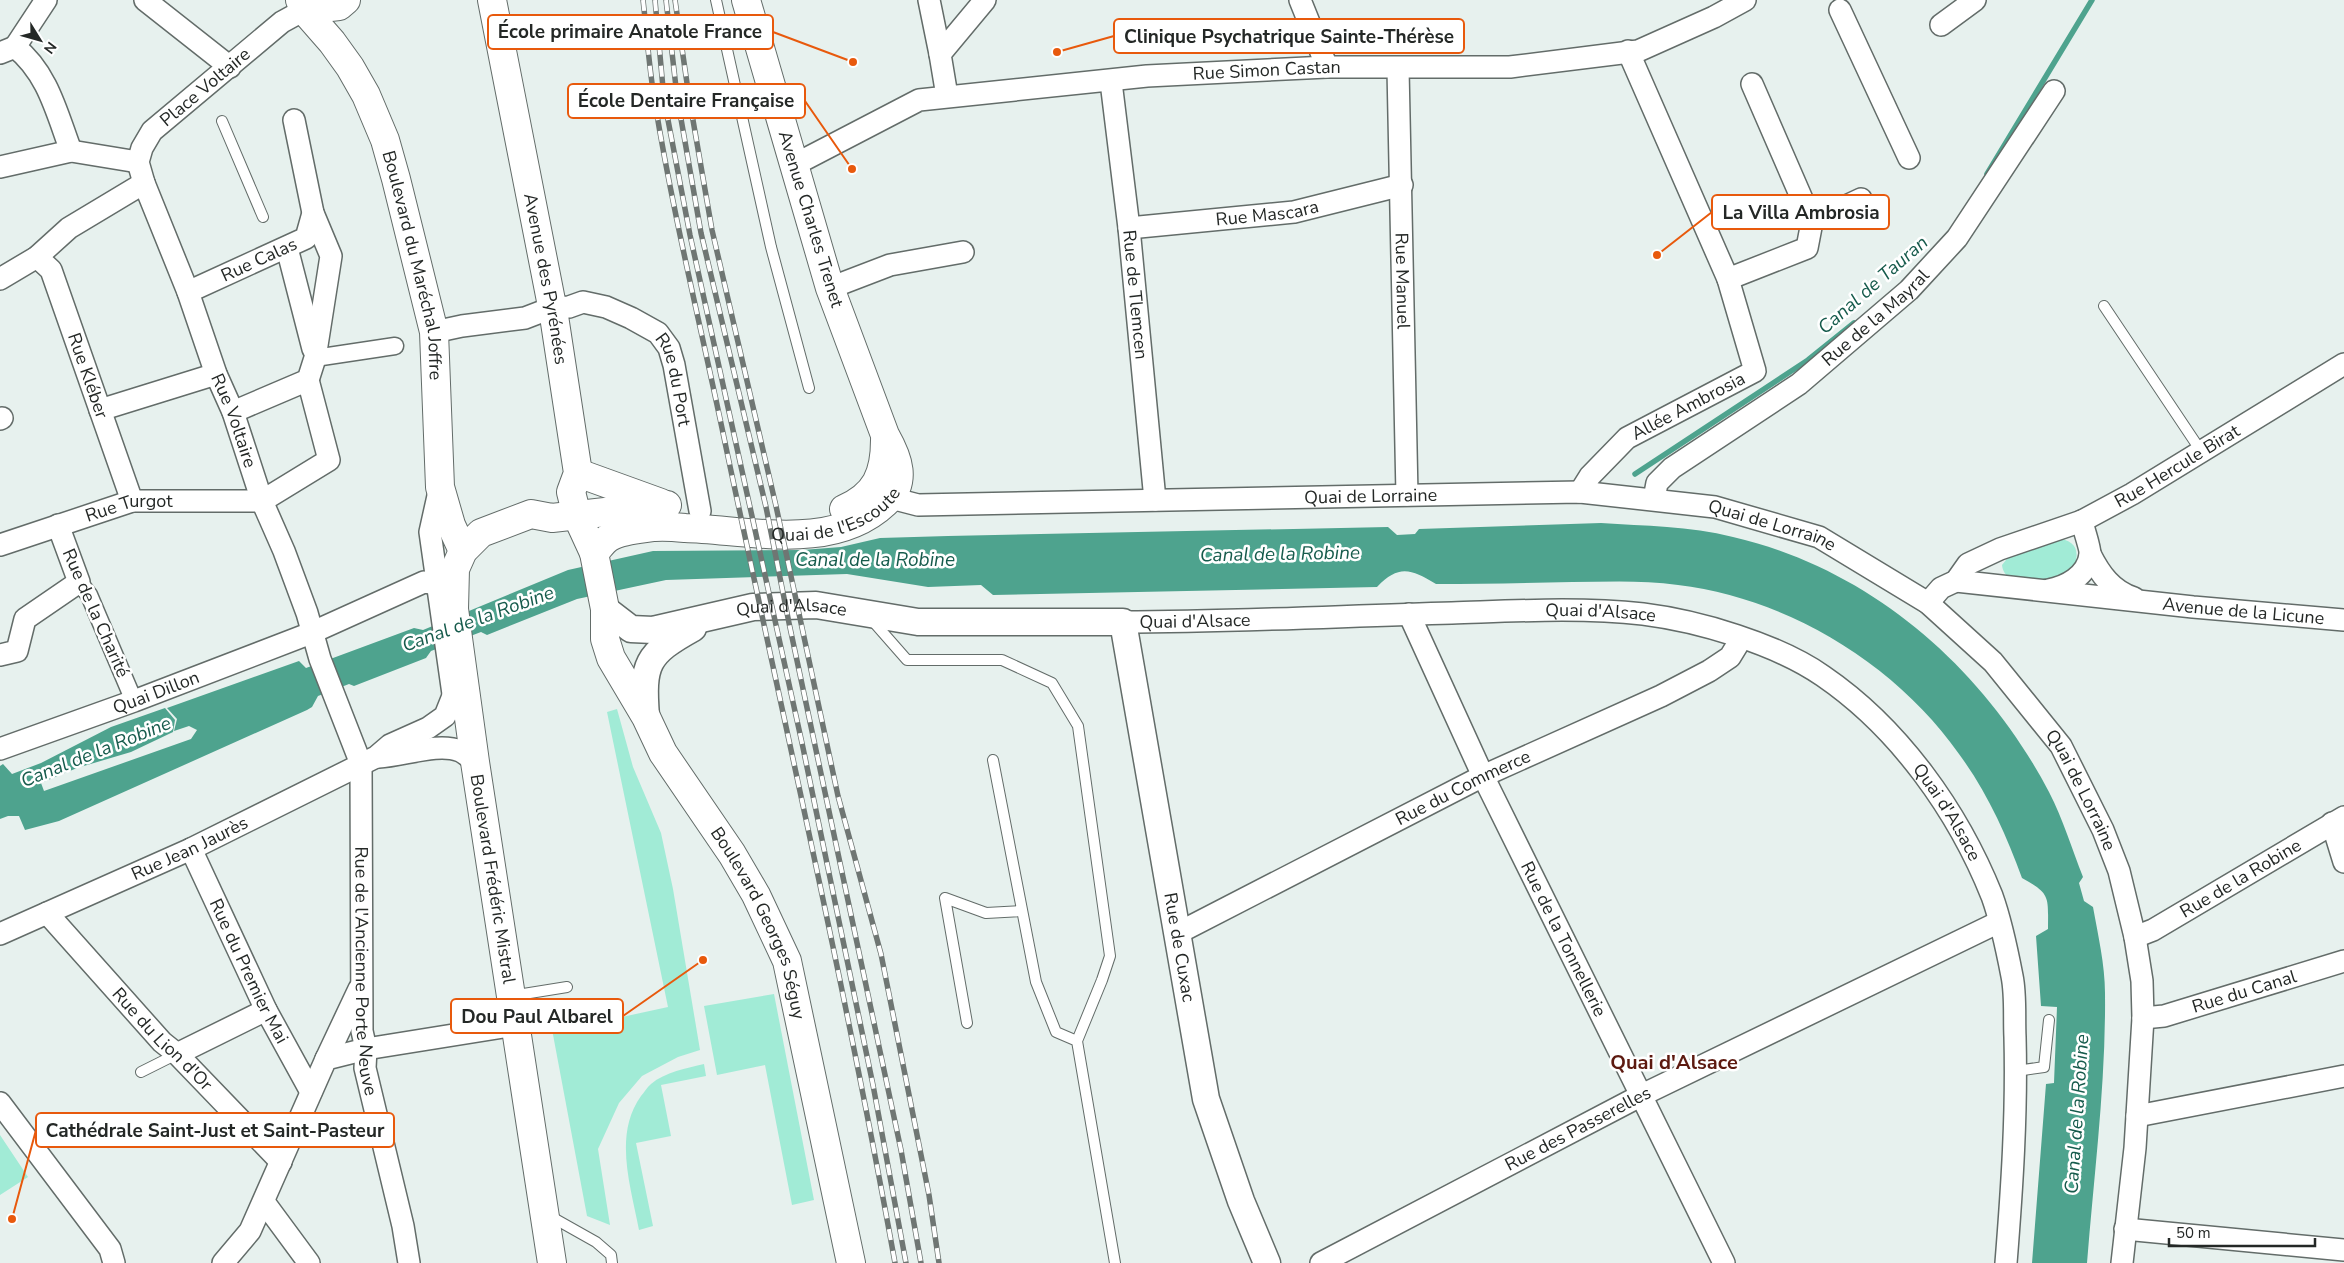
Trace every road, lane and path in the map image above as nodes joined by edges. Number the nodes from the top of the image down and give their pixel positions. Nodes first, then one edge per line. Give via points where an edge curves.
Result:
1 (46, 0) edge
2 (145, 0) edge
3 (346, 0) edge
4 (492, 0) edge
5 (716, 0) edge
6 (746, 0) edge
7 (929, 0) edge
8 (985, 0) edge
9 (1300, 0) edge
10 (1745, 0) edge
11 (1974, 0) edge
12 (302, 5) edge
13 (1840, 10) dead end
14 (1940, 25) dead end
15 (8, 50) edge
16 (1628, 51) junction
17 (940, 54) junction
18 (230, 67) junction
19 (1327, 67) junction
20 (1398, 69) junction
21 (1752, 84) dead end
22 (1112, 90) dead end
23 (2054, 91) dead end
24 (947, 96) junction
25 (294, 120) dead end
26 (222, 121) dead end
27 (81, 153) junction
28 (1909, 158) dead end
29 (138, 162) junction
30 (794, 165) junction
31 (0, 167) edge
32 (144, 183) junction
33 (1402, 185) junction
34 (1862, 199) dead end
35 (313, 213) junction
36 (262, 217) dead end
37 (1812, 222) junction
38 (1129, 228) junction
39 (287, 248) junction
40 (963, 252) dead end
41 (36, 257) junction
42 (0, 279) edge
43 (1728, 279) junction
44 (830, 288) junction
45 (188, 292) junction
46 (2104, 306) dead end
47 (551, 308) junction
48 (434, 332) junction
49 (395, 346) dead end
50 (315, 358) junction
51 (2344, 364) edge
52 (216, 374) junction
53 (308, 380) junction
54 (809, 388) dead end
55 (100, 410) junction
56 (233, 412) junction
57 (885, 436) joint
58 (2201, 451) junction
59 (578, 473) junction
60 (440, 487) junction
61 (1580, 492) junction
62 (882, 494) junction
63 (1407, 495) junction
64 (1654, 499) junction
65 (1155, 500) junction
66 (132, 501) junction
67 (262, 501) junction
68 (667, 506) junction
69 (700, 511) junction
70 (565, 517) junction
71 (2082, 521) junction
72 (58, 525) junction
73 (0, 545) edge
74 (2000, 549) junction
75 (463, 551) junction
76 (594, 553) junction
77 (2090, 554) junction
78 (1956, 581) junction
79 (79, 582) junction
80 (436, 584) junction
81 (1999, 586) junction
82 (2037, 591) junction
83 (2144, 601) junction
84 (1928, 603) junction
85 (447, 610) junction
86 (605, 610) junction
87 (866, 613) junction
88 (1409, 614) junction
89 (717, 615) junction
90 (2344, 620) edge
91 (1123, 622) junction
92 (311, 633) junction
93 (1741, 639) junction
94 (0, 655) edge
95 (454, 655) junction
96 (453, 696) junction
97 (134, 701) junction
98 (646, 717) junction
99 (0, 749) edge
100 (369, 760) junction
101 (993, 760) dead end
102 (475, 762) junction
103 (1483, 776) junction
104 (2338, 820) edge
105 (192, 849) junction
106 (2344, 862) edge
107 (1022, 911) junction
108 (47, 913) junction
109 (1999, 922) junction
110 (0, 934) edge
111 (1179, 937) junction
112 (2136, 937) junction
113 (2344, 961) edge
114 (362, 983) junction
115 (567, 987) dead end
116 (511, 996) junction
117 (266, 1010) junction
118 (2143, 1018) junction
119 (2048, 1020) dead end
120 (967, 1023) dead end
121 (516, 1025) junction
122 (1076, 1041) junction
123 (366, 1049) junction
124 (177, 1054) junction
125 (326, 1059) junction
126 (2016, 1070) junction
127 (142, 1072) dead end
128 (2344, 1076) edge
129 (311, 1092) junction
130 (1640, 1096) junction
131 (0, 1103) edge
132 (2137, 1116) junction
133 (281, 1162) junction
134 (264, 1202) junction
135 (545, 1213) junction
136 (2125, 1229) junction
137 (2344, 1250) edge
138 (114, 1263) edge
139 (223, 1263) edge
140 (309, 1263) edge
141 (409, 1263) edge
142 (552, 1263) edge
143 (612, 1263) edge
144 (851, 1263) edge
145 (1115, 1263) edge
146 (1267, 1263) edge
147 (1321, 1263) edge
148 (1724, 1263) edge
149 (2006, 1263) edge
150 (2122, 1263) edge

1 - 15 street
2 - 18 street
3 - 12 main road via 339,6
4 - 47 main road, Avenue des Pyrénées
5 - 54 lane via 771,247
6 - 30 main road, Avenue Charles Trenet
7 - 17 street
8 - 17 street
9 - 19 street
10 - 16 street, Rue Simon Castan via 1646,47
11 - 14 street
12 - 18 street, Place Voltaire
12 - 48 main road, Boulevard du Maréchal Joffre via 350,67 385,140
13 - 28 street
15 - 27 street via 28,57 45,81
16 - 20 street, Rue Simon Castan via 1510,67
16 - 43 street, Allée Ambrosia
17 - 24 street
18 - 29 street, Place Voltaire via 152,132
19 - 20 street, Rue Simon Castan
19 - 24 street, Rue Simon Castan via 1147,76
20 - 33 street, Rue Manuel
21 - 37 street
22 - 38 street, Rue de Tlemcen
23 - 64 street, Rue de la Mayral via 1957,238 1909,290 1799,384 1672,468 1657,483
24 - 30 street, Rue Simon Castan via 920,100
25 - 35 street
26 - 36 lane
27 - 29 street
27 - 31 street
29 - 32 street
30 - 44 main road, Avenue Charles Trenet
32 - 41 street via 68,228
32 - 45 street, Rue Voltaire
33 - 38 street, Rue Mascara via 1294,212
33 - 63 street, Rue Manuel
34 - 37 street
35 - 39 street, Rue Calas via 306,238
35 - 50 street via 331,256
37 - 43 street via 1807,248
38 - 65 street, Rue de Tlemcen
39 - 45 street, Rue Calas
39 - 50 street
40 - 44 street via 890,265
41 - 42 street
41 - 55 street, Rue Kléber via 52,270
43 - 61 street, Allée Ambrosia via 1755,371 1627,438 1590,476
44 - 57 main road, Avenue Charles Trenet
45 - 52 street, Rue Voltaire
46 - 58 lane
47 - 48 street, Rue du Port via 525,318
47 - 59 main road, Avenue des Pyrénées
47 - 69 street, Rue du Port via 583,302 606,307 658,333 669,348 674,365
48 - 60 main road, Boulevard du Maréchal Joffre
49 - 50 street
50 - 53 street
51 - 58 street, Rue Hercule Birat
52 - 55 street
52 - 56 street, Rue Voltaire
53 - 56 street
53 - 67 street via 329,460
55 - 66 street, Rue Kléber
56 - 67 street, Rue Voltaire
57 - 62 main road, Quai de l'Escoute
58 - 71 street, Rue Hercule Birat
59 - 68 main road, Quai de l'Escoute
59 - 70 main road, Avenue des Pyrénées
60 - 75 main road, Boulevard du Maréchal Joffre
60 - 80 street via 430,532
61 - 63 street, Quai de Lorraine
61 - 64 street, Quai de Lorraine
62 - 65 street, Quai de Lorraine via 918,505
62 - 69 main road, Quai de l'Escoute via 816,518
62 - 76 main road, Quai de l'Escoute via 865,519 848,526 792,535 656,527 608,538
63 - 65 street, Quai de Lorraine
64 - 84 street, Quai de Lorraine via 1715,507 1818,537
66 - 67 street, Rue Turgot
66 - 72 street, Rue Turgot
67 - 92 street, Rue Voltaire via 307,612
68 - 69 main road, Quai de l'Escoute
68 - 70 main road, Quai de l'Escoute
70 - 75 main road, Quai de l'Escoute via 531,514 505,522 481,532
70 - 76 main road, Avenue des Pyrénées
71 - 74 street, Rue Hercule Birat
71 - 77 street
72 - 73 street, Rue Turgot
72 - 79 street, Rue de la Charité
74 - 78 street, Rue Hercule Birat via 1968,564
74 - 81 street via 1994,568
75 - 80 street, Quai de l'Escoute
75 - 85 main road via 455,569
76 - 86 main road, Avenue des Pyrénées
77 - 82 street via 2081,576 2061,588
77 - 83 street via 2100,574 2122,594
78 - 81 street
78 - 84 street, Rue Hercule Birat via 1941,588
79 - 94 street via 25,619 17,651
79 - 97 street, Rue de la Charité via 89,595
80 - 85 street
80 - 92 street via 424,582
81 - 82 street
82 - 83 street
83 - 90 street, Avenue de la Licune
84 - 112 street, Quai de Lorraine via 1993,662 2060,746 2103,830 2119,871
85 - 95 main road
86 - 89 street, Quai d'Alsace via 631,629 653,630
86 - 98 main road, Boulevard Georges Séguy via 605,639 611,658
87 - 89 street, Quai d'Alsace via 816,605 753,607
87 - 91 street, Quai d'Alsace via 918,622
87 - 122 lane via 907,660 1002,660 1052,683 1078,726 1110,956
88 - 91 street, Quai d'Alsace
88 - 93 street, Quai d'Alsace via 1564,610 1644,614 1712,628
88 - 103 street, Rue de la Tonnellerie
89 - 98 street, Quai d'Alsace via 667,643 650,660 643,684
91 - 111 street, Rue de Cuxac
92 - 97 street, Quai Dillon
92 - 100 street, Rue Voltaire via 341,716
93 - 103 street, Rue du Commerce via 1730,657 1709,671
93 - 109 street, Quai d'Alsace via 1778,651 1822,675 1860,705 1903,748 1940,798 1970,849 1993,899
95 - 96 street, Boulevard Frédéric Mistral
95 - 102 main road, Boulevard Frédéric Mistral
96 - 100 street, Rue Jean Jaurès via 445,716
96 - 102 street, Boulevard Frédéric Mistral via 459,729
97 - 99 street, Quai Dillon
98 - 144 main road, Boulevard Georges Séguy via 662,753 732,854 756,895 787,961
100 - 102 street, Rue Jean Jaurès via 443,747 461,751
100 - 105 street, Rue Jean Jaurès
100 - 114 street, Rue de l'Ancienne Porte Neuve
101 - 107 lane
102 - 116 main road, Boulevard Frédéric Mistral
103 - 111 street, Rue du Commerce
103 - 130 street, Rue de la Tonnellerie
104 - 106 street
104 - 112 street, Rue de la Robine via 2154,930
105 - 108 street, Rue Jean Jaurès
105 - 117 street, Rue du Premier Mai
107 - 120 lane via 986,913 945,898
107 - 122 lane via 1036,982 1056,1032
108 - 110 street, Rue Jean Jaurès
108 - 124 street, Rue du Lion d'Or via 162,1042
109 - 126 street, Quai d'Alsace via 2013,979
109 - 130 street, Rue des Passerelles
111 - 146 street, Rue de Cuxac via 1206,1098 1241,1201
112 - 118 street, Quai de Lorraine
113 - 118 street, Rue du Canal via 2164,1016
114 - 123 street, Rue de l'Ancienne Porte Neuve via 362,1031
114 - 125 street
115 - 116 lane
116 - 121 main road, Boulevard Frédéric Mistral
117 - 124 street
117 - 129 street, Rue du Premier Mai
118 - 132 street, Quai de Lorraine
119 - 126 lane via 2044,1067
121 - 123 street
121 - 135 main road, Boulevard Frédéric Mistral
122 - 145 lane
123 - 125 street
123 - 141 street, Rue de l'Ancienne Porte Neuve via 365,1068
124 - 127 lane
124 - 133 street, Rue du Lion d'Or
125 - 129 street
126 - 149 street, Quai d'Alsace
128 - 132 street
129 - 133 street
130 - 147 street, Rue des Passerelles
130 - 148 street, Rue de la Tonnellerie
131 - 138 street via 110,1249
132 - 136 street, Quai de Lorraine
133 - 134 street
134 - 139 street via 250,1230
134 - 140 street
135 - 142 main road, Boulevard Frédéric Mistral
135 - 143 lane via 596,1242 611,1255
136 - 137 street
136 - 150 street, Quai de Lorraine

